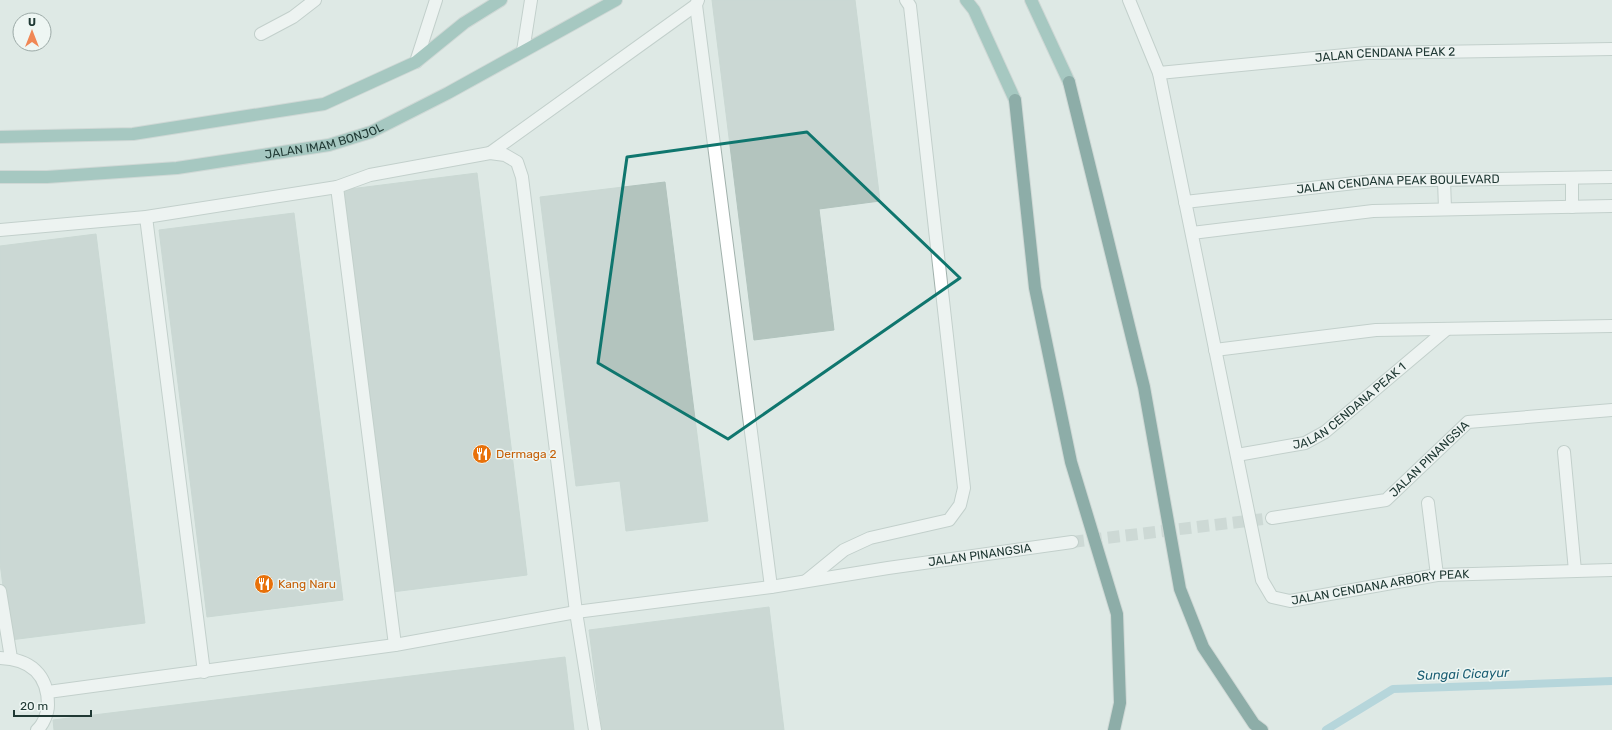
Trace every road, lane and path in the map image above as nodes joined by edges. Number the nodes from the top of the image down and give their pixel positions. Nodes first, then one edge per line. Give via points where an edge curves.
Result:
1 (314, 0) edge
2 (436, 0) edge
3 (501, 0) edge
4 (531, 0) edge
5 (616, 0) edge
6 (906, 0) edge
7 (966, 0) edge
8 (1031, 0) edge
9 (1129, 0) edge
10 (697, 3) edge
11 (261, 34) dead end
12 (1612, 49) edge
13 (523, 51) junction
14 (416, 62) junction
15 (1159, 72) junction
16 (1070, 82) joint
17 (1015, 100) joint
18 (0, 137) edge
19 (490, 153) junction
20 (0, 177) edge
21 (1612, 177) edge
22 (1572, 178) junction
23 (1444, 180) junction
24 (337, 187) junction
25 (1185, 202) junction
26 (1612, 206) edge
27 (1572, 207) junction
28 (1445, 209) junction
29 (146, 217) junction
30 (0, 230) edge
31 (1192, 233) junction
32 (1612, 326) edge
33 (1446, 329) junction
34 (1215, 350) junction
35 (1612, 410) edge
36 (1564, 452) dead end
37 (1237, 455) junction
38 (1428, 503) dead end
39 (1272, 518) tunnel mouth
40 (1072, 542) tunnel mouth
41 (1612, 570) edge
42 (1575, 571) junction
43 (1437, 575) junction
44 (806, 581) junction
45 (771, 587) junction
46 (0, 591) edge
47 (576, 612) junction
48 (395, 645) junction
49 (5, 658) edge
50 (204, 672) junction
51 (48, 692) junction
52 (37, 730) edge
53 (596, 730) edge
54 (1114, 730) edge
55 (1262, 730) edge

1 - 11 street via 293,17
2 - 14 street
3 - 14 main road via 464,23
4 - 13 street
5 - 13 main road, JALAN IMAM BONJOL
6 - 44 street via 910,6 964,488 960,505 949,520 870,538 844,550
7 - 17 main road via 974,10
8 - 16 main road
9 - 15 street, JALAN CENDANA ARBORY PEAK
10 - 19 street
10 - 45 street
12 - 15 street, JALAN CENDANA PEAK 2 via 1366,53
13 - 20 main road, JALAN IMAM BONJOL via 371,132 328,145 177,168 47,177
14 - 18 main road via 324,104 133,134
15 - 25 street, JALAN CENDANA ARBORY PEAK
16 - 55 highway via 1144,388 1180,589 1203,647 1254,724
17 - 54 highway via 1036,295 1071,462 1117,614 1120,703
19 - 24 street via 370,175
19 - 47 street via 505,155 517,162 522,177
21 - 22 street, JALAN CENDANA PEAK BOULEVARD
22 - 23 street, JALAN CENDANA PEAK BOULEVARD
22 - 27 street
23 - 25 street, JALAN CENDANA PEAK BOULEVARD via 1373,181
23 - 28 street
24 - 29 street
24 - 48 street
25 - 31 street, JALAN CENDANA ARBORY PEAK
26 - 27 street, JALAN CENDANA PEAK BOULEVARD
27 - 28 street, JALAN CENDANA PEAK BOULEVARD
28 - 31 street, JALAN CENDANA PEAK BOULEVARD via 1373,210
29 - 30 street
29 - 50 street
31 - 34 street, JALAN CENDANA ARBORY PEAK
32 - 33 street
33 - 34 street via 1376,330
33 - 37 street, JALAN CENDANA PEAK 1 via 1325,432 1305,443
34 - 37 street, JALAN CENDANA ARBORY PEAK
35 - 39 street, JALAN PINANGSIA via 1468,422 1386,500
36 - 42 street
37 - 43 street, JALAN CENDANA ARBORY PEAK via 1262,580 1272,597 1290,601
38 - 43 street
40 - 44 street, JALAN PINANGSIA
41 - 42 street, JALAN CENDANA ARBORY PEAK
42 - 43 street, JALAN CENDANA ARBORY PEAK
44 - 45 street, JALAN PINANGSIA
45 - 47 street, JALAN PINANGSIA
46 - 49 street
47 - 48 street, JALAN PINANGSIA
47 - 53 street
48 - 50 street, JALAN PINANGSIA
49 - 51 street via 24,662 35,669
50 - 51 street, JALAN PINANGSIA
51 - 52 street via 48,711

